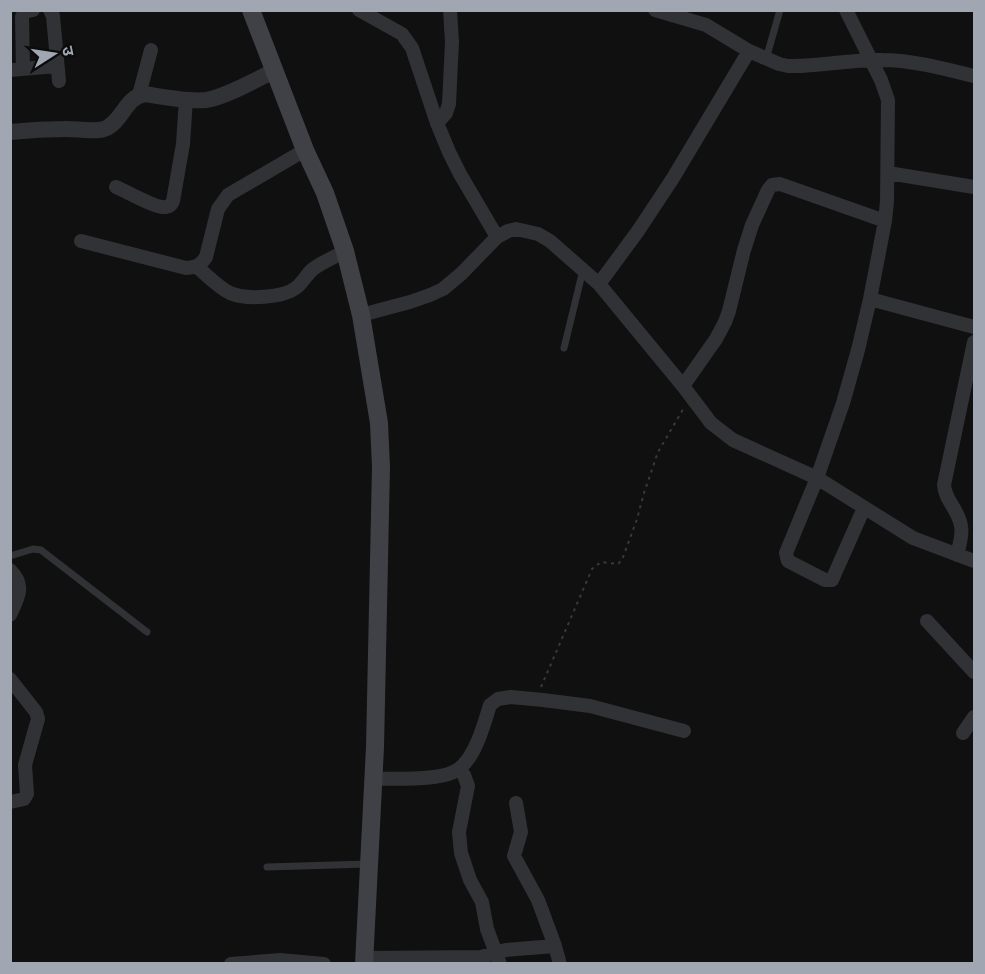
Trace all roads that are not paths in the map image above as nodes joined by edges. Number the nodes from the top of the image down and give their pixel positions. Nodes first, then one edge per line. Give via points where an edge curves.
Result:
1 (33, 10) edge
2 (50, 10) edge
3 (251, 10) edge
4 (450, 10) edge
5 (655, 10) edge
6 (780, 10) edge
7 (846, 10) edge
8 (365, 12) edge
9 (151, 50) dead end
10 (749, 51) junction
11 (766, 58) junction
12 (871, 60) junction
13 (57, 66) junction
14 (17, 69) edge
15 (274, 71) junction
16 (975, 76) edge
17 (59, 81) dead end
18 (139, 95) junction
19 (186, 99) junction
20 (437, 123) junction
21 (10, 132) edge
22 (305, 150) junction
23 (888, 173) junction
24 (116, 187) dead end
25 (975, 187) edge
26 (885, 221) junction
27 (497, 237) junction
28 (81, 241) dead end
29 (345, 250) junction
30 (197, 267) junction
31 (583, 270) junction
32 (599, 284) junction
33 (870, 299) junction
34 (361, 315) junction
35 (975, 327) edge
36 (975, 342) edge
37 (564, 348) dead end
38 (687, 391) junction
39 (817, 478) junction
40 (864, 508) junction
41 (957, 555) junction
42 (10, 556) edge
43 (975, 561) edge
44 (10, 570) edge
45 (10, 615) edge
46 (927, 621) dead end
47 (147, 633) dead end
48 (975, 672) edge
49 (10, 679) edge
50 (975, 717) edge
51 (684, 731) dead end
52 (963, 734) dead end
53 (459, 769) junction
54 (373, 775) junction
55 (10, 802) edge
56 (516, 803) dead end
57 (369, 864) junction
58 (267, 867) dead end
59 (555, 946) junction
60 (498, 958) edge
61 (364, 961) edge
62 (231, 963) edge
63 (324, 963) edge
64 (560, 963) edge

1 - 14 street via 21,17
2 - 13 street
3 - 15 main road
4 - 20 street via 449,104
5 - 10 street via 706,25
6 - 11 lane
7 - 12 street
8 - 20 street via 407,40
9 - 18 street
10 - 11 street
10 - 32 street via 673,178
11 - 12 street via 788,66
12 - 16 street
12 - 23 street via 888,100
13 - 14 street
13 - 17 street
15 - 19 street via 205,100
15 - 22 main road
18 - 19 street
18 - 21 street via 112,125 102,130
19 - 24 street via 183,144 171,205 157,206
20 - 27 street via 460,174
22 - 29 main road
22 - 30 street via 228,195 218,209 206,257
23 - 25 street
23 - 26 street
26 - 33 street
26 - 38 street via 780,184 772,185 752,225 725,322
27 - 31 street via 516,230 538,234
27 - 34 street via 443,288
28 - 30 street via 186,268
29 - 30 street via 312,270 297,288 274,296 231,293
29 - 34 main road
31 - 32 street
31 - 37 lane
32 - 38 street
33 - 35 street
33 - 39 street via 843,403
34 - 54 main road via 379,423 381,467
36 - 41 street via 944,485 961,524
38 - 39 street via 711,423 733,440
39 - 40 street
39 - 40 street via 786,553 788,561 832,580
40 - 41 street via 913,538
41 - 43 street
42 - 47 lane via 41,550
44 - 45 street via 20,585
46 - 48 street
49 - 55 street via 38,719 25,765 27,794 24,799
50 - 52 street
51 - 53 street via 590,706 503,698 490,705 478,740
53 - 54 street via 436,777
53 - 60 street via 468,786 459,831 461,853 482,902
54 - 57 main road
56 - 59 street via 521,832 515,859 534,890
57 - 58 lane
57 - 61 main road
59 - 60 street via 510,949
59 - 64 street
60 - 61 street
62 - 63 street

